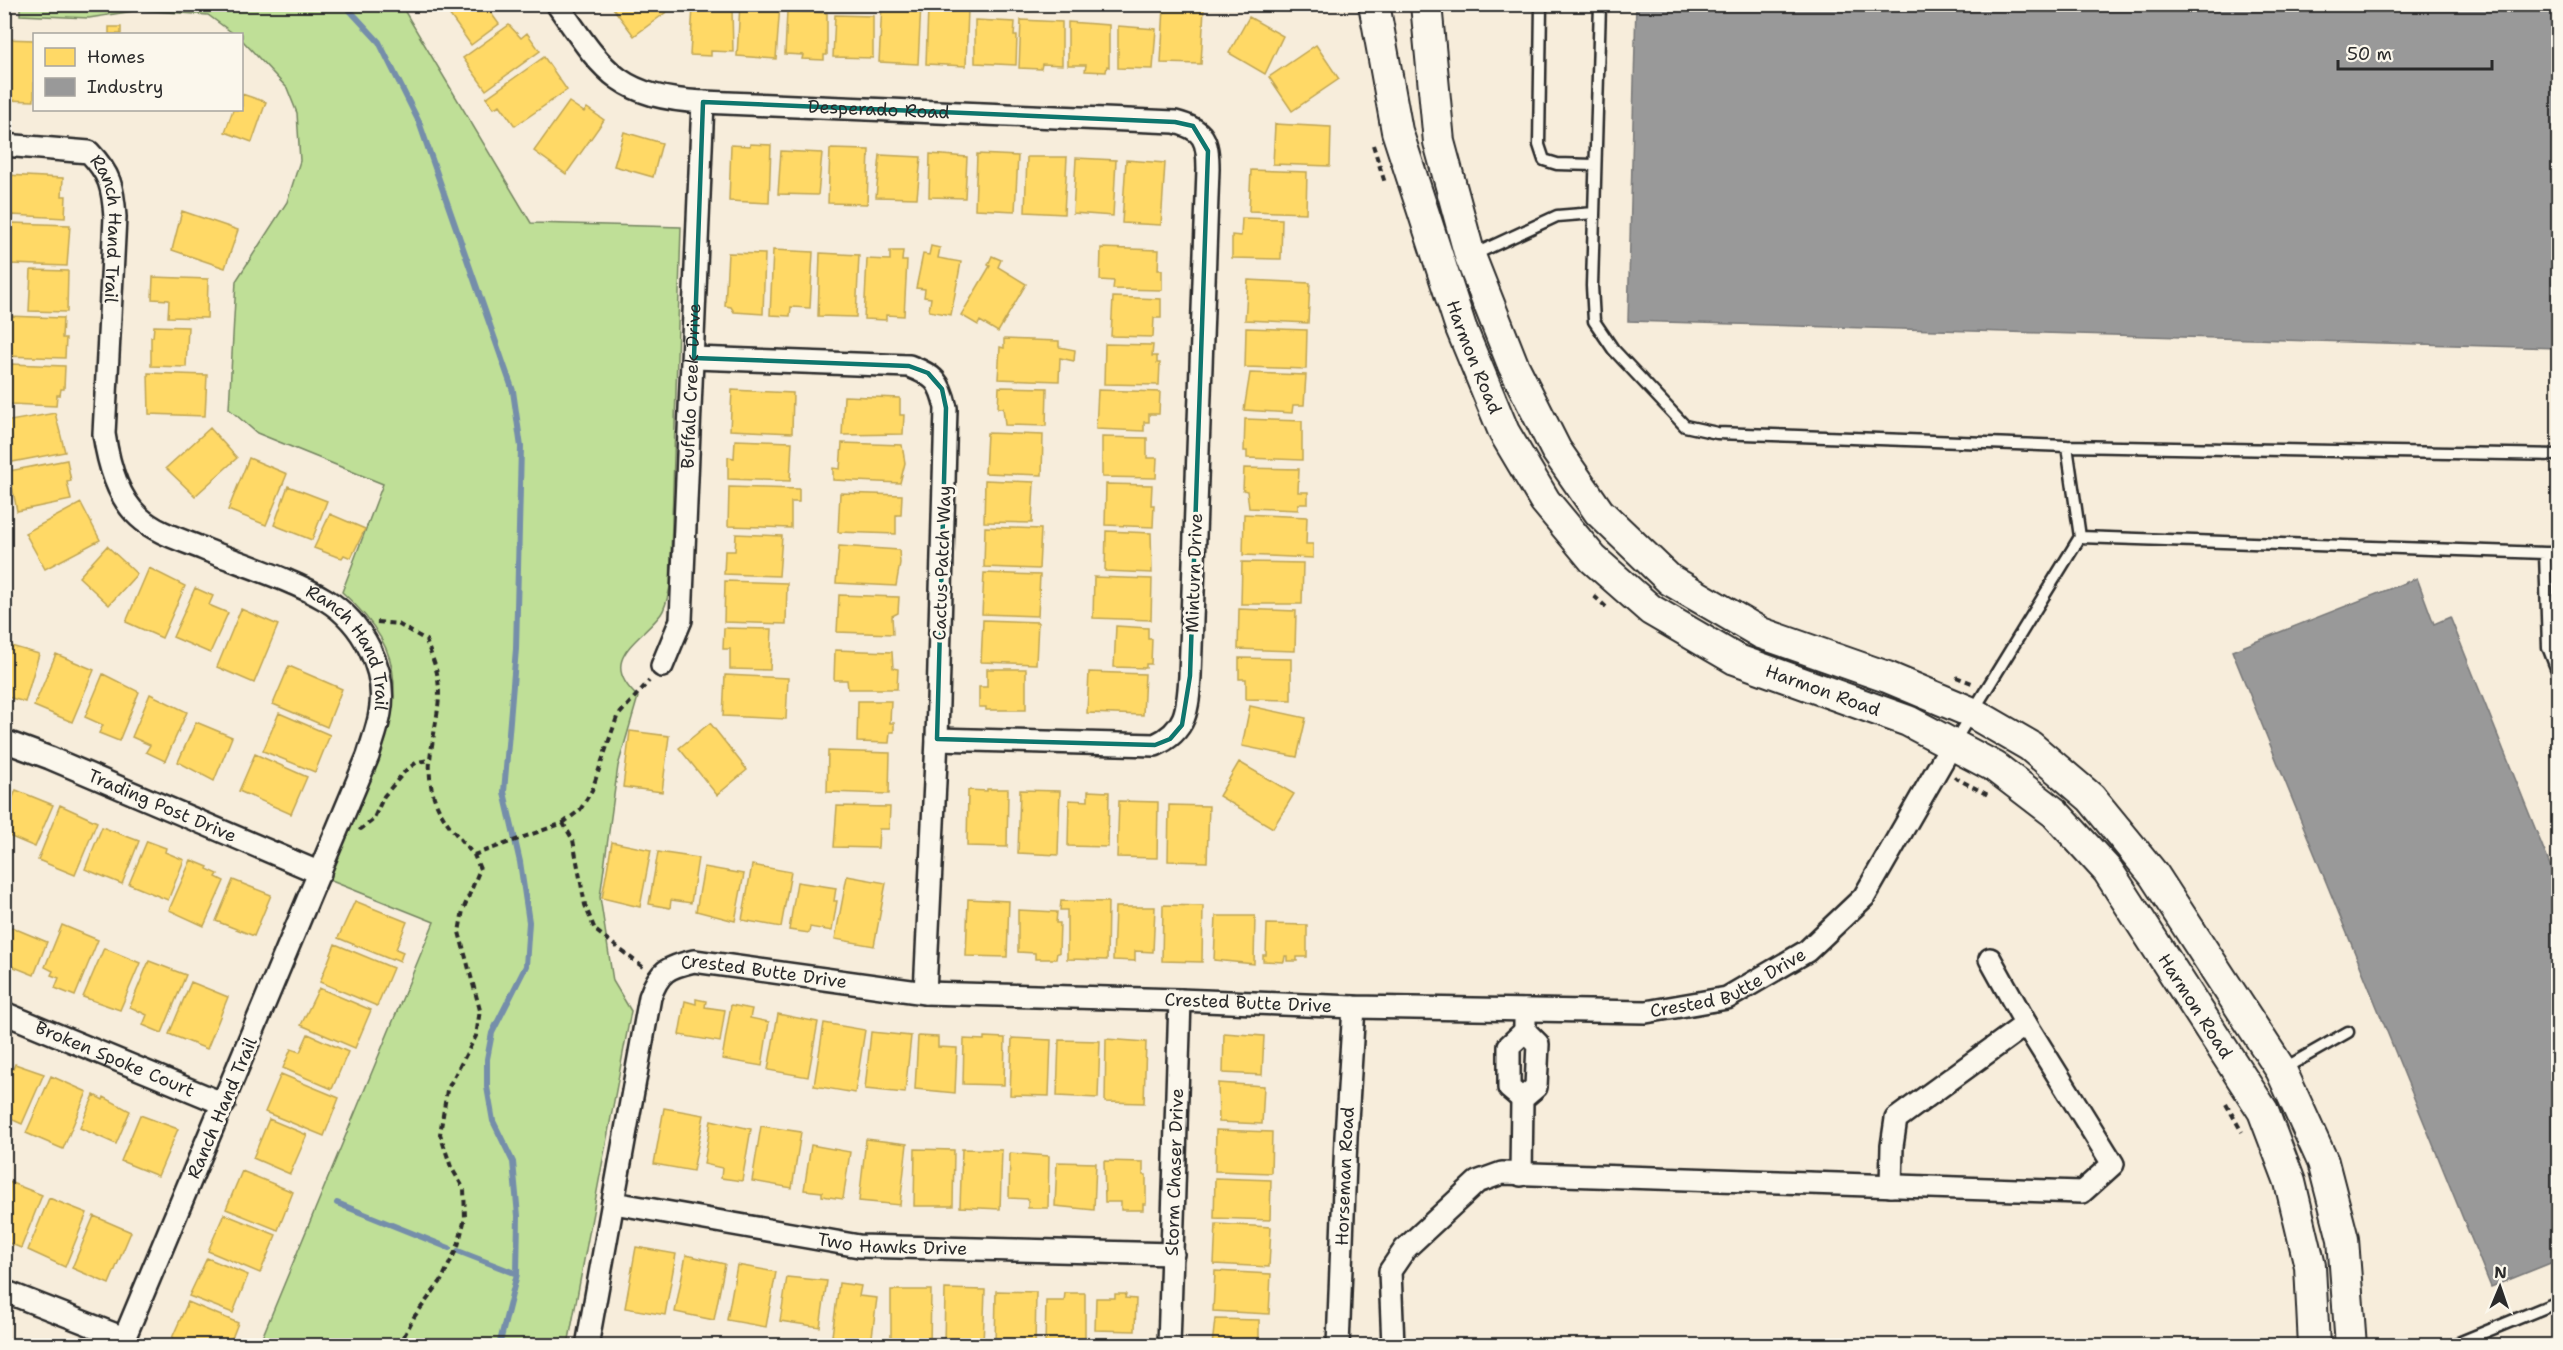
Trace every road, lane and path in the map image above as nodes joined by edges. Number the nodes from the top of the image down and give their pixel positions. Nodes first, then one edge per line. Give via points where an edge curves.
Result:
1 (556, 4) edge
2 (1374, 4) edge
3 (1425, 4) edge
4 (1541, 4) edge
5 (1600, 4) edge
6 (703, 102) junction
7 (4, 145) edge
8 (1595, 165) junction
9 (1208, 169) joint
10 (1594, 213) junction
11 (1455, 262) junction
12 (694, 358) junction
13 (2067, 446) junction
14 (2559, 455) edge
15 (2080, 537) junction
16 (2545, 553) junction
17 (2559, 553) edge
18 (360, 634) junction
19 (662, 666) joint
20 (2559, 673) edge
21 (1973, 712) junction
22 (937, 739) junction
23 (4, 741) edge
24 (1952, 744) junction
25 (430, 760) junction
26 (342, 820) junction
27 (563, 823) junction
28 (474, 855) junction
29 (320, 873) junction
30 (1990, 959) dead end
31 (656, 979) junction
32 (925, 993) junction
33 (1180, 1000) junction
34 (1354, 1007) junction
35 (1525, 1010) junction
36 (4, 1013) edge
37 (2026, 1024) junction
38 (1525, 1031) junction
39 (2348, 1032) dead end
40 (2281, 1070) junction
41 (1522, 1099) junction
42 (224, 1104) junction
43 (1521, 1175) junction
44 (1891, 1186) junction
45 (614, 1203) junction
46 (1173, 1254) junction
47 (4, 1291) edge
48 (2559, 1302) edge
49 (123, 1342) edge
50 (399, 1346) edge
51 (587, 1346) edge
52 (1169, 1346) edge
53 (1338, 1346) edge
54 (1393, 1346) edge
55 (2314, 1346) edge
56 (2351, 1346) edge
57 (2451, 1346) edge

1 - 6 street, Desperado Road via 596,60 614,77 653,95
2 - 11 street, Harmon Road via 1396,131
3 - 11 street, Harmon Road
4 - 8 lane via 1539,145 1544,160
5 - 8 lane
6 - 9 street, Desperado Road via 1175,122 1193,126 1203,136
6 - 12 street, Buffalo Creek Drive
7 - 18 street, Ranch Hand Trail via 89,152 102,166 113,188 116,217 104,434 108,462 138,516 167,534 327,600
8 - 10 lane
9 - 22 street, Minturn Drive via 1189,704 1182,725 1170,739 1155,745
10 - 11 lane via 1557,216
10 - 13 lane via 1594,321 1613,349 1685,426 1717,433
11 - 21 street, Harmon Road via 1556,450 1599,512 1670,580 1761,633
11 - 24 street, Harmon Road via 1461,328 1504,432 1545,501 1593,559 1651,610 1735,659 1908,721
12 - 19 street, Buffalo Creek Drive via 681,620
12 - 22 street, Cactus Patch Way via 909,366 928,373 942,389 946,408
13 - 14 lane
13 - 15 lane
15 - 16 lane
15 - 21 lane
16 - 17 lane
16 - 20 lane via 2548,647
18 - 25 path via 376,622 398,624 426,640 438,680 439,709
18 - 26 street, Ranch Hand Trail via 381,678 381,711
19 - 27 path via 617,717 592,790 580,810
21 - 24 lane
21 - 40 street, Harmon Road via 2030,746 2091,798 2154,875
22 - 32 street, Cactus Patch Way
23 - 29 street, Trading Post Drive
24 - 35 street, Crested Butte Drive via 1864,897 1808,951 1727,998 1646,1012
24 - 55 street, Harmon Road via 1995,767 2055,813 2108,871 2262,1111 2290,1182 2310,1266
25 - 26 path via 417,762 406,770 384,796 373,820 361,829
25 - 28 path via 428,777 433,798 452,831
26 - 29 street, Ranch Hand Trail
27 - 28 path
27 - 31 path via 573,840 585,905 595,930
28 - 50 path via 480,869 463,910 459,932 480,1010 476,1036 447,1090 441,1134 451,1167 464,1189 465,1218 458,1246 441,1281 414,1317
29 - 42 street, Ranch Hand Trail
30 - 37 street
31 - 32 street, Crested Butte Drive via 673,966 694,961
31 - 45 street, Crested Butte Drive
32 - 33 street, Crested Butte Drive
33 - 34 street, Crested Butte Drive
33 - 46 street, Storm Chaser Drive
34 - 35 street, Crested Butte Drive
34 - 53 street, Horseman Road
35 - 38 street
36 - 42 street, Broken Spoke Court
37 - 44 street via 1896,1119
37 - 44 street via 2113,1164 2082,1192
38 - 41 street via 1538,1044 1536,1087
38 - 41 street via 1509,1046 1509,1088
39 - 40 lane
40 - 56 street, Harmon Road via 2323,1162 2343,1239
41 - 43 street
42 - 49 street, Ranch Hand Trail
43 - 44 street
43 - 54 street via 1502,1173 1477,1182 1405,1249 1390,1271
45 - 46 street, Two Hawks Drive via 859,1246
45 - 51 street, Crested Butte Drive
46 - 52 street, Storm Chaser Drive
47 - 49 street
48 - 57 lane

